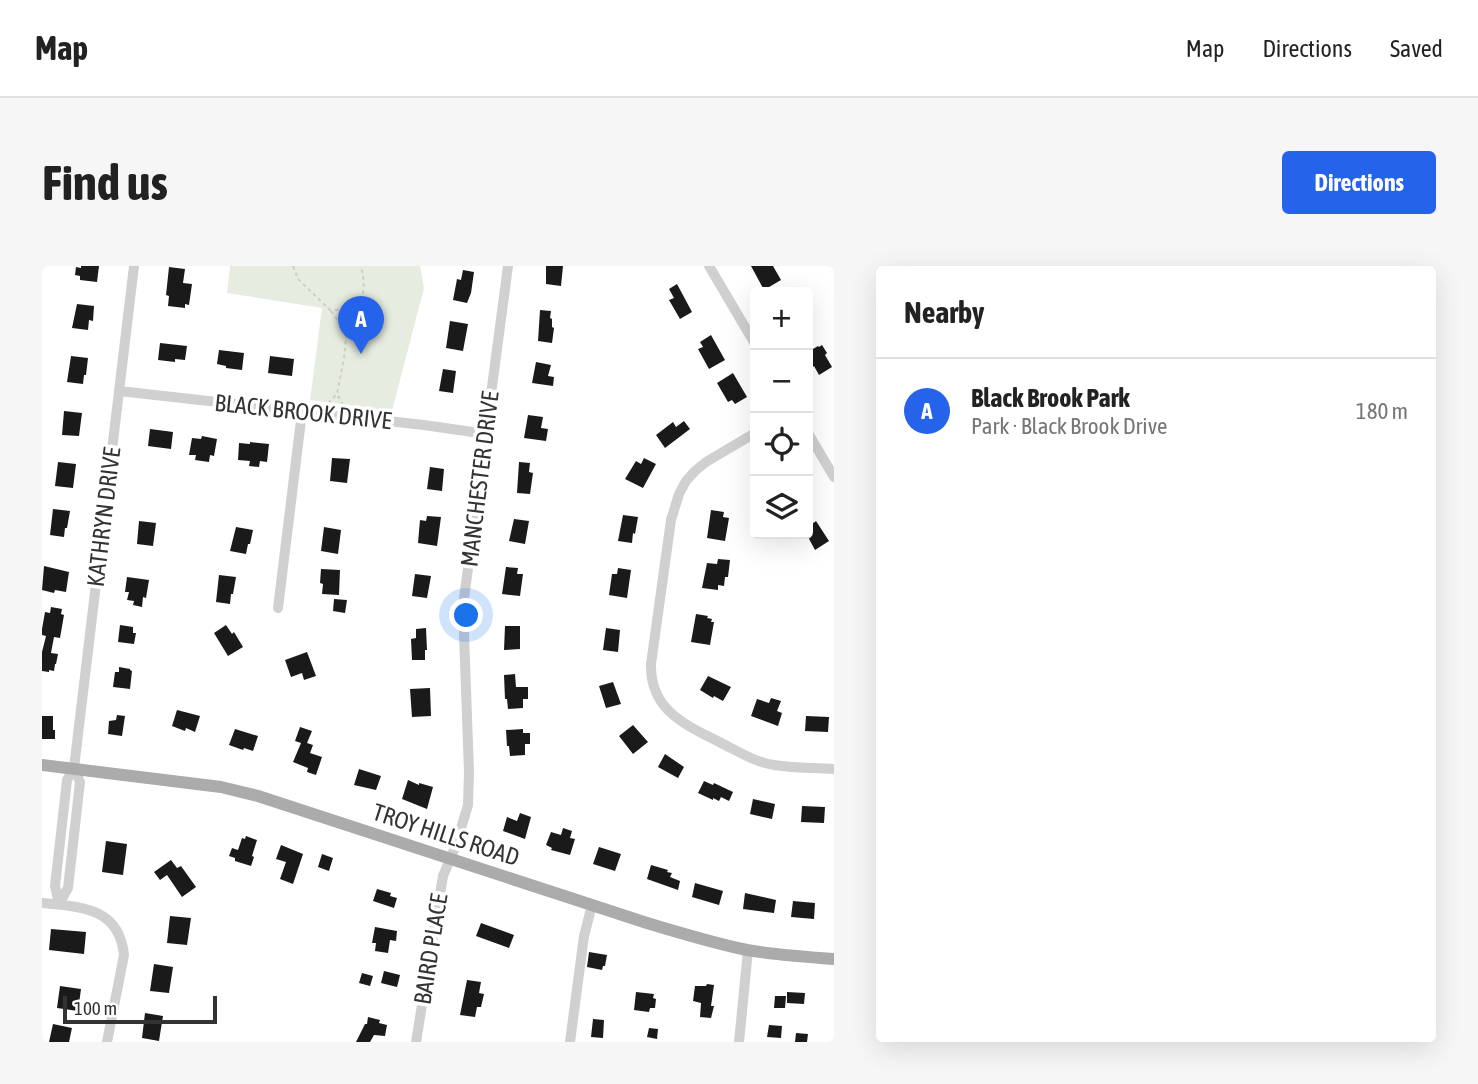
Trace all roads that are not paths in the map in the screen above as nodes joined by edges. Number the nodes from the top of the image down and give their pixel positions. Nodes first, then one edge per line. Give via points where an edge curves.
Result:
1 (134, 266) edge
2 (508, 266) edge
3 (709, 266) edge
4 (750, 336) edge
5 (119, 391) junction
6 (302, 412) junction
7 (486, 434) junction
8 (750, 436) edge
9 (813, 441) edge
10 (834, 477) edge
11 (278, 608) dead end
12 (42, 765) edge
13 (74, 768) junction
14 (834, 769) edge
15 (450, 858) junction
16 (42, 902) edge
17 (58, 904) junction
18 (592, 905) junction
19 (748, 950) junction
20 (834, 959) edge
21 (107, 1042) edge
22 (416, 1042) edge
23 (570, 1042) edge
24 (739, 1042) edge

1 - 5 street, KATHRYN DRIVE
2 - 7 street, MANCHESTER DRIVE
3 - 4 street
5 - 6 street, BLACK BROOK DRIVE
5 - 13 street, KATHRYN DRIVE
6 - 7 street, BLACK BROOK DRIVE
6 - 11 street
7 - 15 street, MANCHESTER DRIVE via 463,606 468,805
8 - 14 street via 706,462 679,494 671,520 651,664 653,684 658,698 677,718 747,757 772,765
9 - 10 street
12 - 13 main road, TROY HILLS ROAD
13 - 15 main road, TROY HILLS ROAD via 221,787
13 - 17 street, KATHRYN DRIVE via 80,782 68,888
15 - 18 main road, TROY HILLS ROAD
15 - 22 street, BAIRD PLACE via 443,876
16 - 17 street
17 - 21 street via 97,912 115,926 122,943 124,955
18 - 19 main road, TROY HILLS ROAD
18 - 23 street
19 - 20 main road, TROY HILLS ROAD
19 - 24 street

